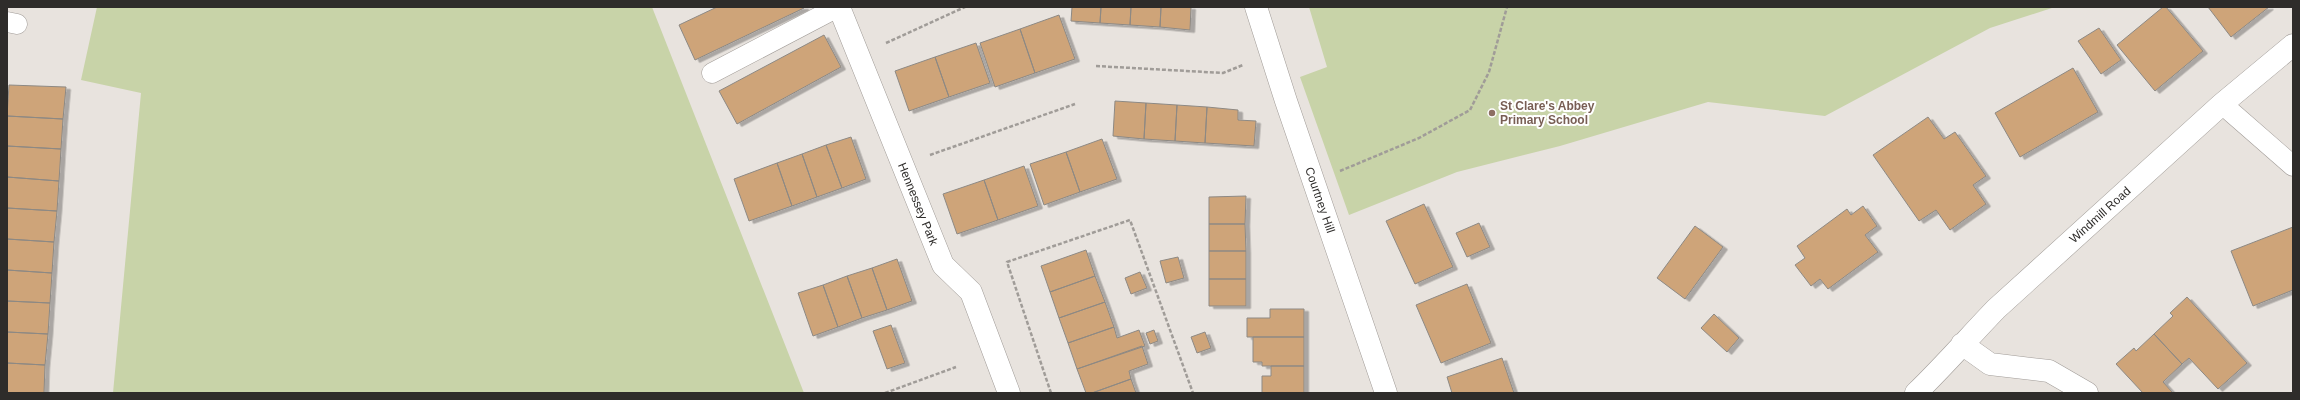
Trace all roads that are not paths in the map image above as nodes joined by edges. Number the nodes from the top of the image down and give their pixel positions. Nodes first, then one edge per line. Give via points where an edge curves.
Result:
1 (839, 7) edge
2 (1256, 7) edge
3 (2293, 45) edge
4 (712, 73) dead end
5 (2222, 104) junction
6 (2293, 166) edge
7 (1962, 344) junction
8 (1009, 393) edge
9 (1386, 393) edge
10 (1916, 393) edge
11 (2087, 393) edge

1 - 4 lane
1 - 8 street, Hennessey Park via 943,265 971,292
2 - 9 street, Courtney Hill
3 - 5 street, Windmill Road
5 - 6 lane
5 - 7 street, Windmill Road via 1996,309
7 - 10 street, Windmill Road via 1943,368
7 - 11 street via 1990,364 2049,371

